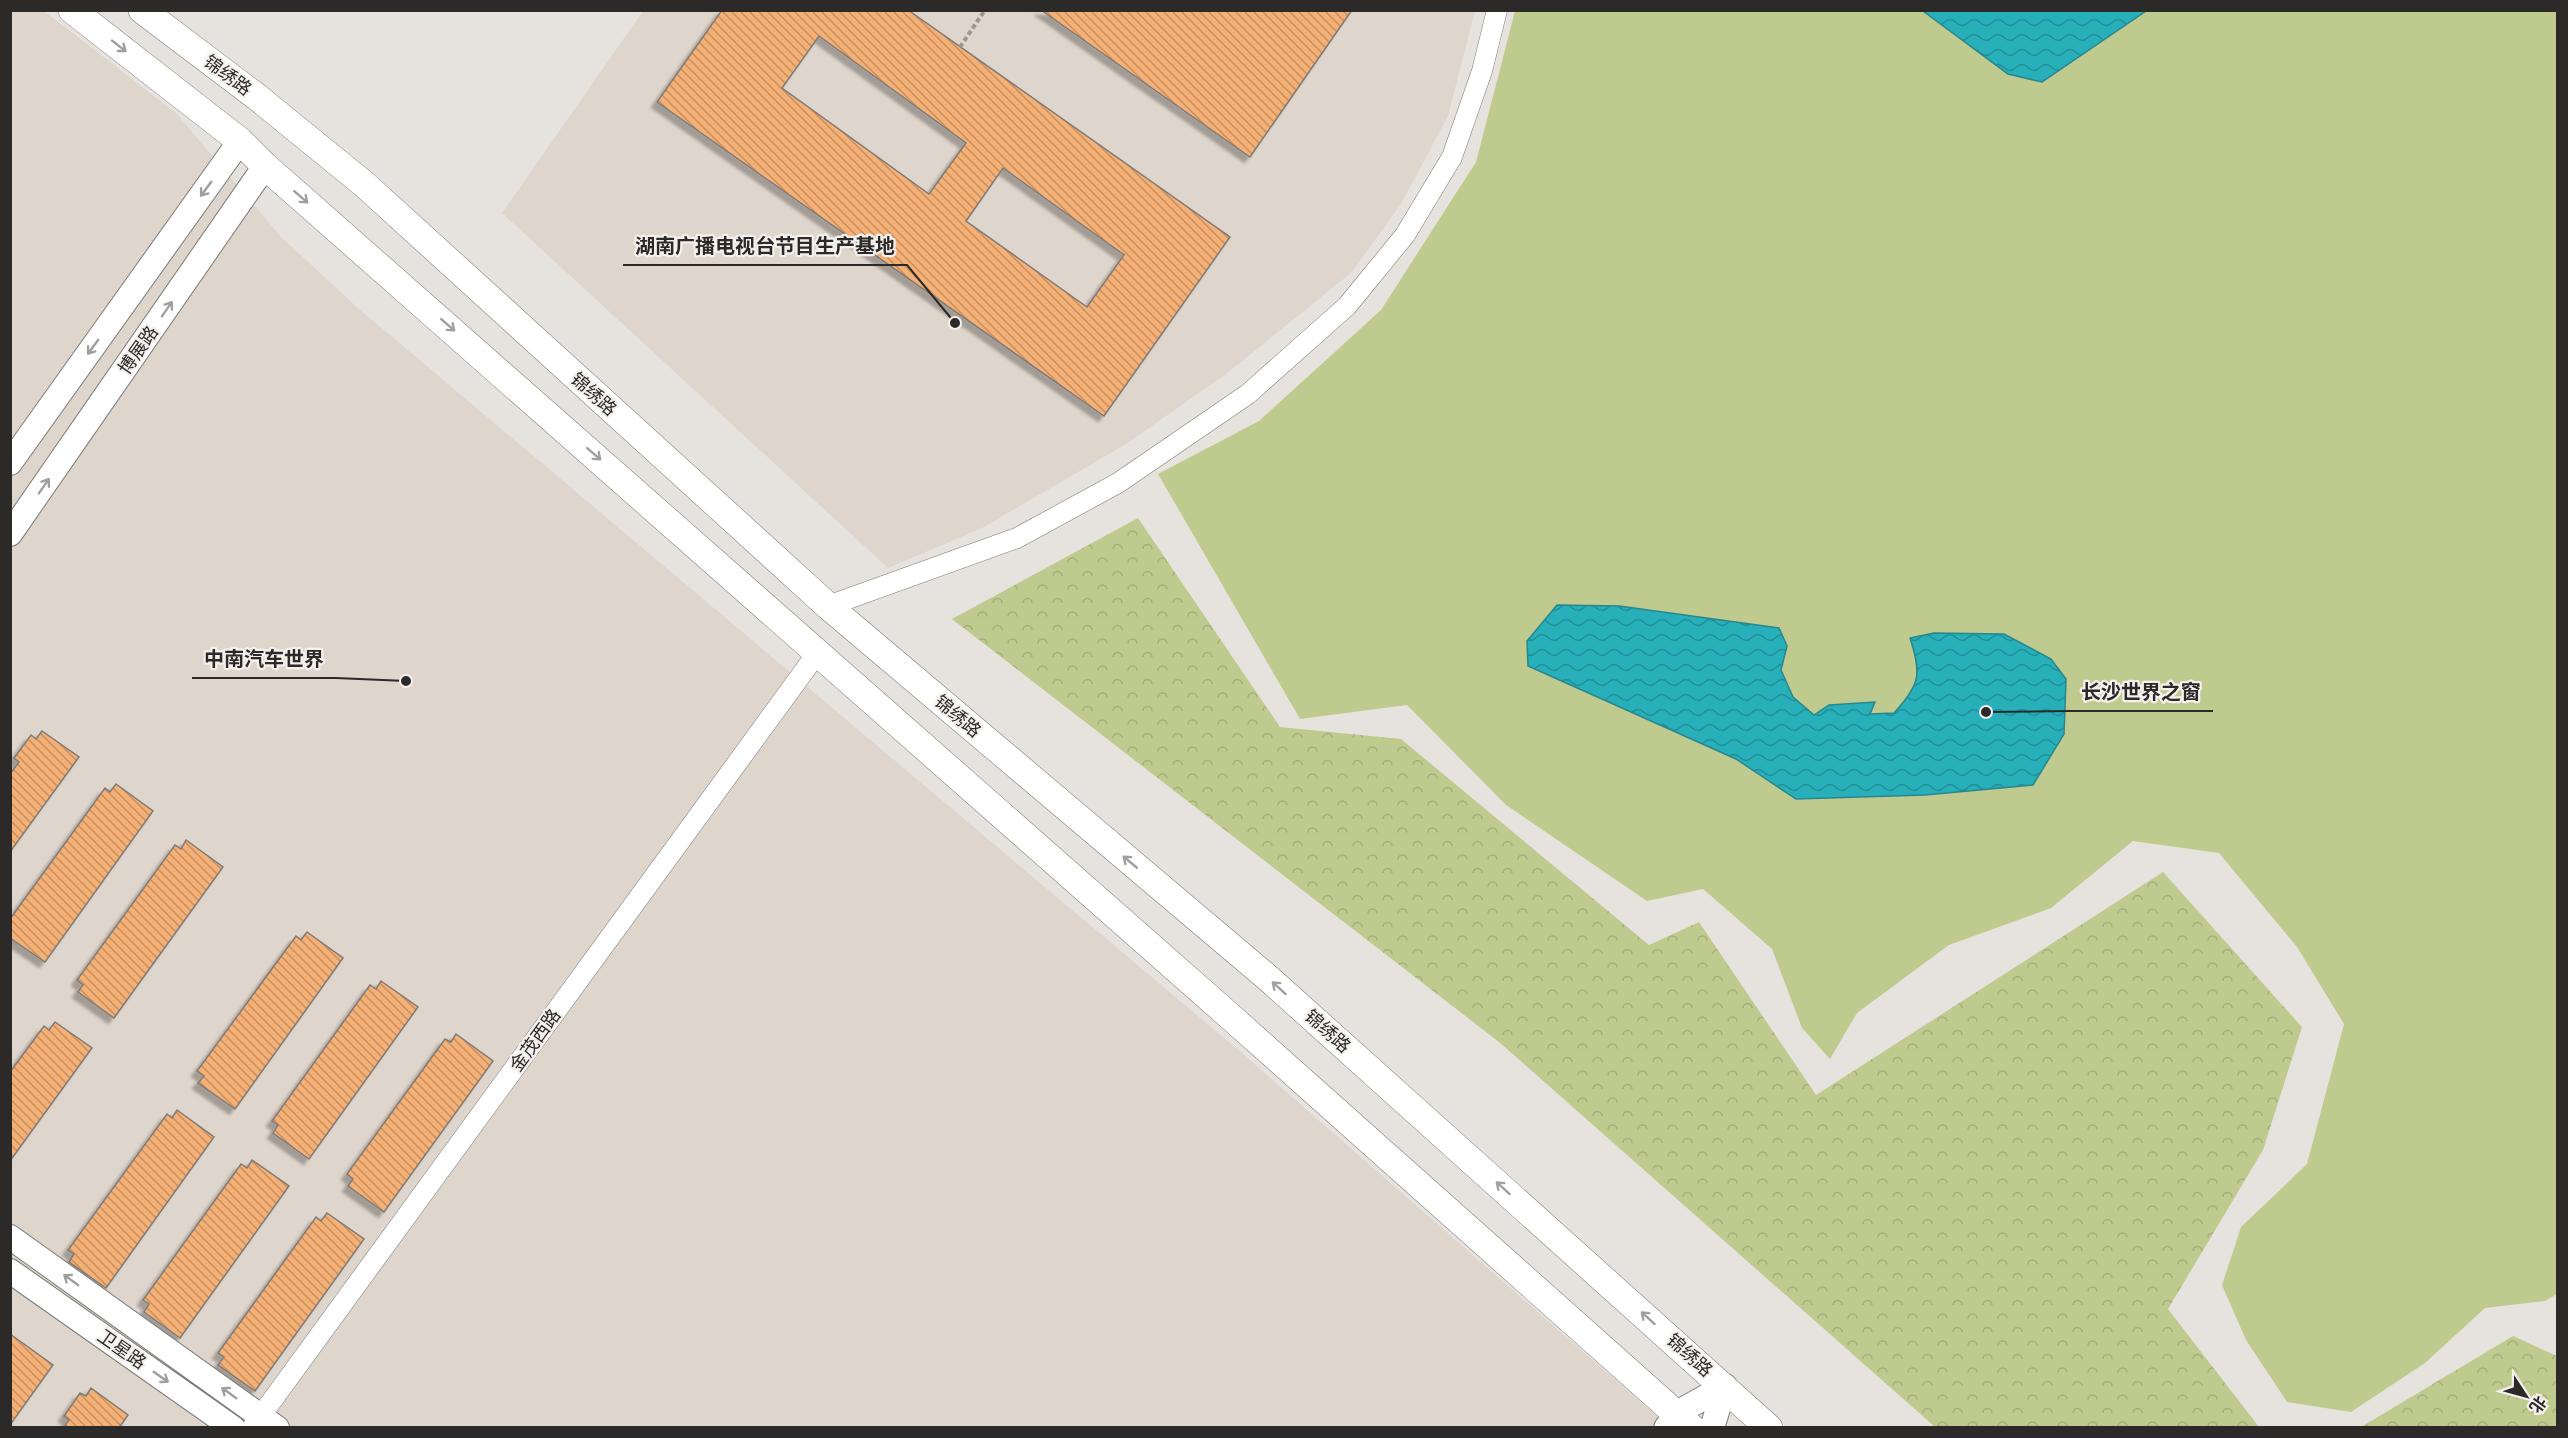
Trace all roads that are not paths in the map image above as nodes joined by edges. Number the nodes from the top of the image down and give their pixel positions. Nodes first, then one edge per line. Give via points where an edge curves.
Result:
1 (72, 10) edge
2 (142, 10) edge
3 (1497, 10) edge
4 (240, 141) junction
5 (265, 166) junction
6 (10, 462) edge
7 (10, 534) edge
8 (828, 606) junction
9 (818, 652) junction
10 (10, 1237) edge
11 (10, 1271) edge
12 (1725, 1386) junction
13 (1678, 1423) edge
14 (263, 1424) edge
15 (233, 1428) edge
16 (1712, 1428) edge
17 (1769, 1428) edge

1 -> 4 main road
2 - 8 main road, 锦绣路 via 364,184
3 - 8 street via 1482,71 1452,157 1405,235 1331,321 1248,394 1118,483 1017,538
4 - 5 main road
4 -> 6 street
7 -> 5 street, 博展路
5 -> 9 main road
12 -> 8 main road, 锦绣路 via 1268,978
9 - 13 main road
9 - 14 street, 金茂西路
14 -> 10 street
11 -> 15 street, 卫星路
12 - 13 street
12 - 16 street
12 - 17 main road, 锦绣路

